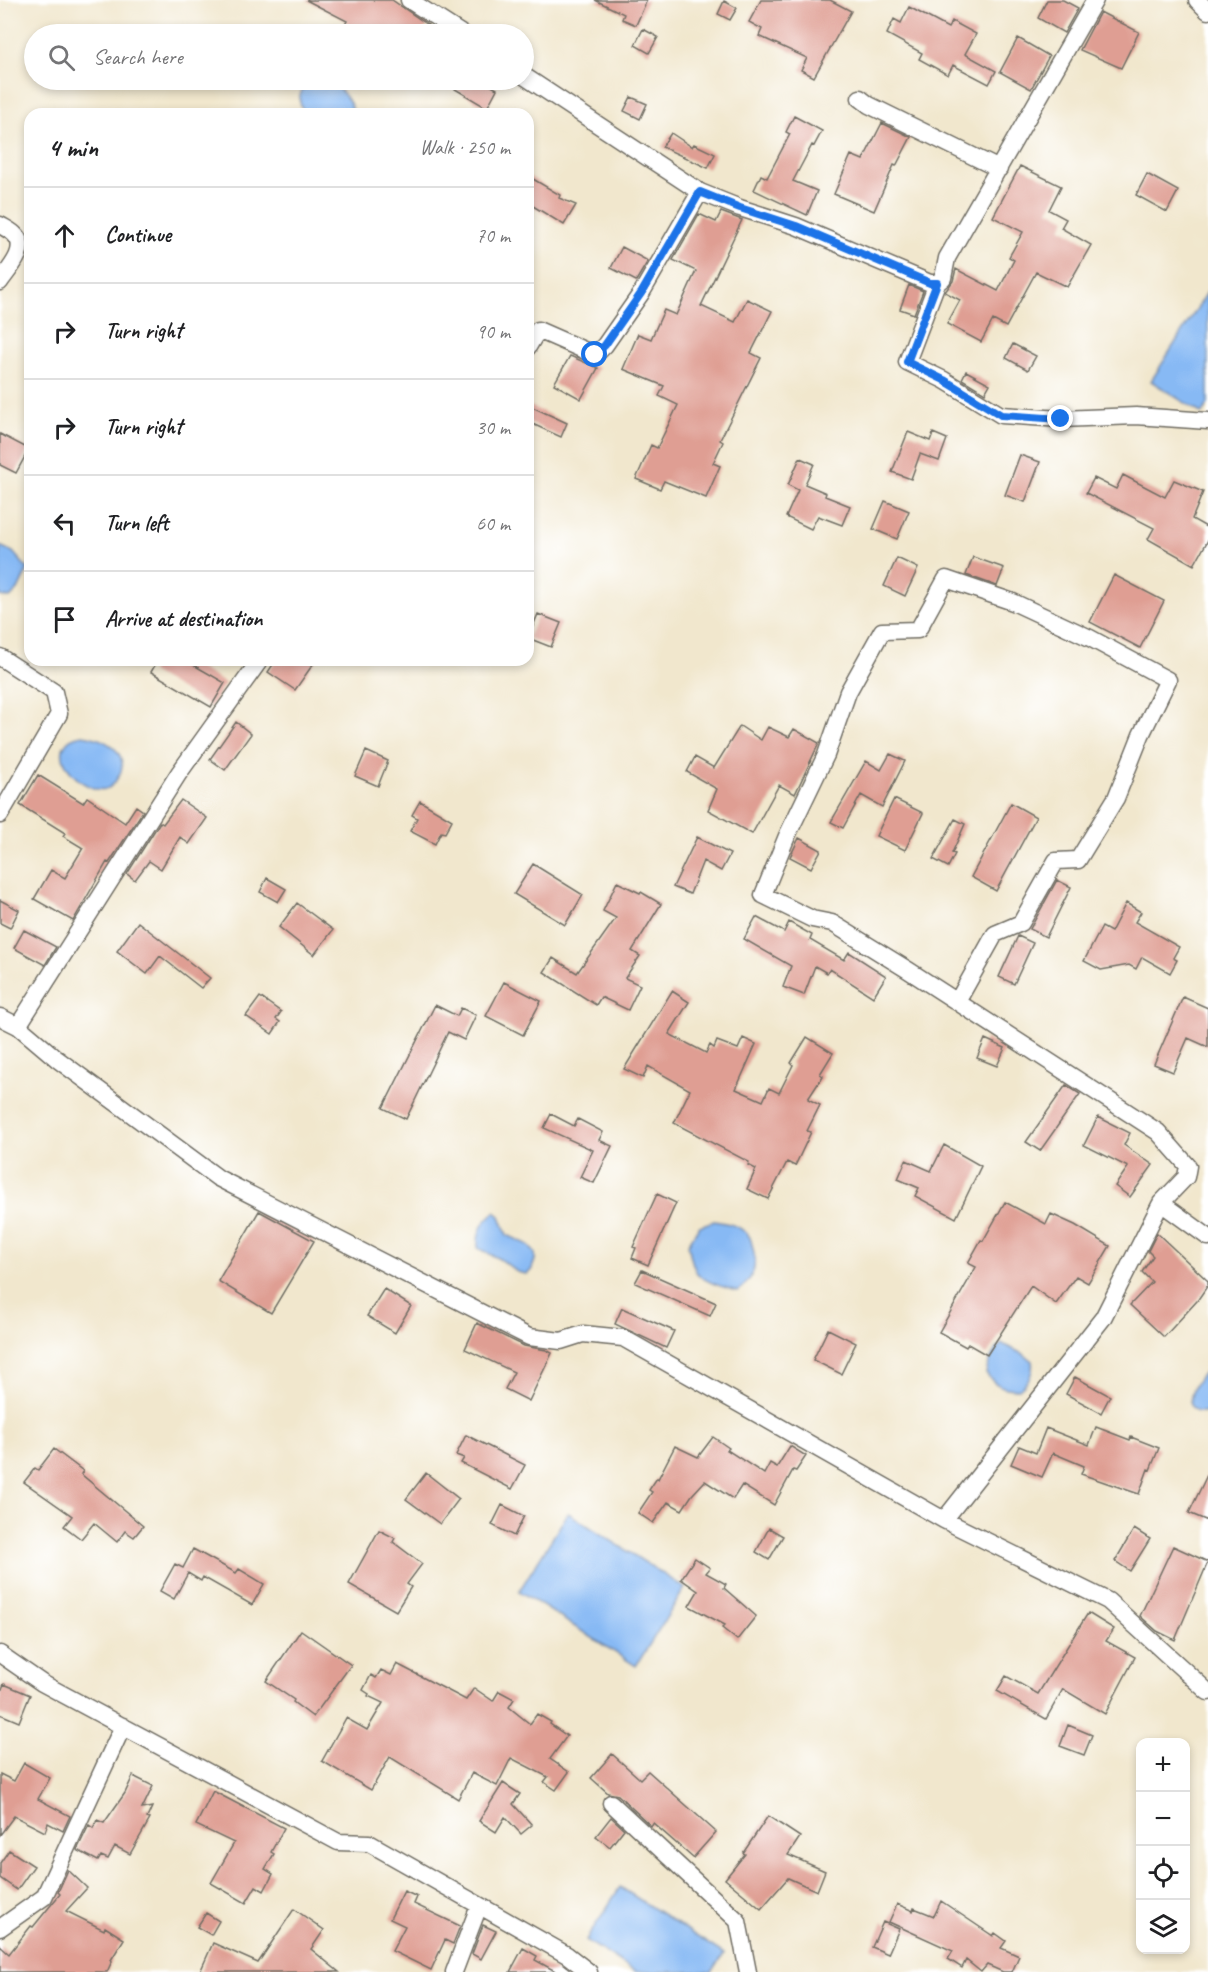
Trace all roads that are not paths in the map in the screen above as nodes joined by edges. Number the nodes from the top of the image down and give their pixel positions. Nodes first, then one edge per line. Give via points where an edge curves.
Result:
1 (409, 0) edge
2 (1095, 0) edge
3 (1197, 0) edge
4 (1208, 11) edge
5 (446, 24) edge
6 (534, 83) edge
7 (860, 98) dead end
8 (999, 169) junction
9 (700, 192) junction
10 (0, 225) edge
11 (24, 241) edge
12 (24, 244) edge
13 (0, 282) edge
14 (937, 283) junction
15 (534, 337) edge
16 (1208, 421) edge
17 (0, 657) edge
18 (256, 666) edge
19 (0, 815) edge
20 (957, 1002) junction
21 (0, 1017) edge
22 (18, 1026) junction
23 (1161, 1203) junction
24 (1208, 1237) edge
25 (944, 1520) junction
26 (0, 1654) edge
27 (1208, 1692) edge
28 (123, 1726) junction
29 (611, 1803) dead end
30 (480, 1906) junction
31 (0, 1928) edge
32 (454, 1972) edge
33 (589, 1972) edge
34 (748, 1972) edge

1 - 5 street
2 - 8 street
3 - 4 street
6 - 9 street
7 - 8 street
8 - 14 street via 947,258 943,278
9 - 14 street
9 - 15 street via 642,292 595,355 538,330
10 - 11 street
12 - 13 street
14 - 16 street via 907,362 1001,415
17 - 19 street via 54,692 59,714
18 - 22 street via 179,773
20 - 20 street via 832,924 812,919 763,895 826,755 848,692 882,631 918,630 946,579 1013,602 1168,680 1116,798 1078,860 1056,861 1021,923 995,934
20 - 23 street via 1158,1132 1188,1166 1186,1177
21 - 22 street
22 - 25 street via 218,1178 529,1337 561,1341 583,1334 623,1338
23 - 24 street
23 - 25 street via 1103,1318
25 - 27 street via 1108,1601
26 - 28 street via 42,1683
28 - 30 street via 338,1842 369,1843
28 - 31 street via 44,1898
29 - 34 street via 738,1921
30 - 32 street
30 - 33 street via 567,1955

